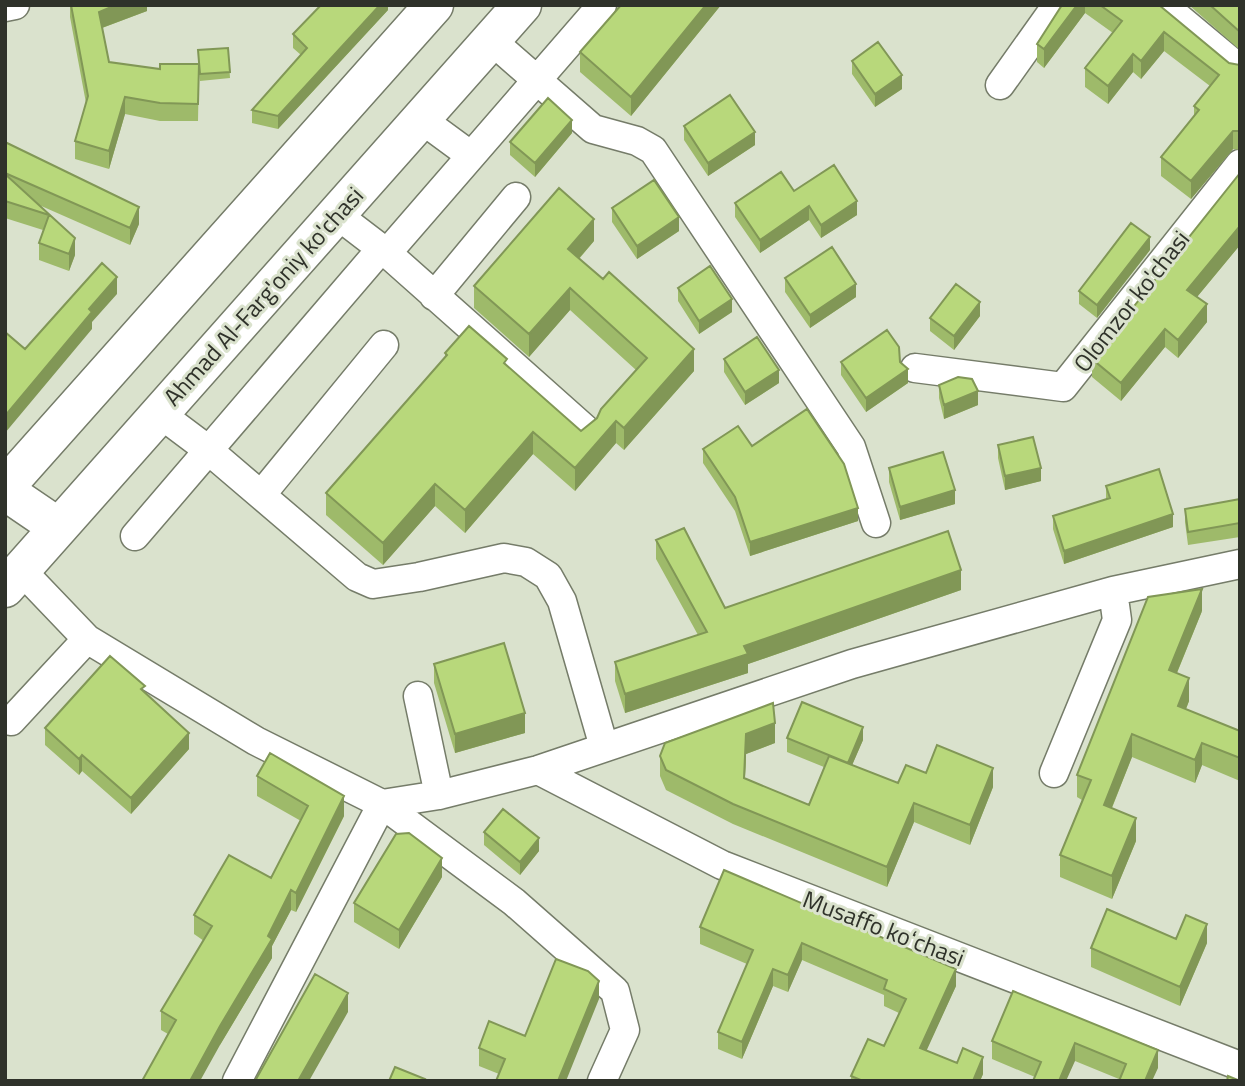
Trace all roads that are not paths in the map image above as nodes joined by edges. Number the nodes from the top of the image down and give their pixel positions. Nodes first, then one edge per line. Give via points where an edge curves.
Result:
1 (15, 5) edge
2 (522, 5) edge
3 (602, 5) edge
4 (1058, 5) edge
5 (1163, 5) edge
6 (5, 7) edge
7 (427, 9) edge
8 (491, 40) junction
9 (1240, 69) edge
10 (536, 78) junction
11 (1000, 85) dead end
12 (421, 119) junction
13 (470, 155) junction
14 (1240, 164) edge
15 (516, 197) dead end
16 (336, 214) junction
17 (384, 251) junction
18 (434, 296) junction
19 (384, 345) dead end
20 (915, 368) dead end
21 (159, 413) junction
22 (585, 429) edge
23 (207, 449) junction
24 (5, 489) edge
25 (261, 495) junction
26 (876, 523) dead end
27 (58, 527) junction
28 (135, 536) dead end
29 (1240, 564) edge
30 (13, 579) edge
31 (1113, 591) junction
32 (86, 639) junction
33 (418, 696) dead end
34 (5, 720) edge
35 (604, 747) junction
36 (538, 770) junction
37 (1054, 773) dead end
38 (439, 795) junction
39 (382, 804) junction
40 (1240, 1066) edge
41 (236, 1081) edge
42 (602, 1081) edge

1 - 6 street
2 - 8 highway, Ahmad Al-Farg'oniy ko'chasi
3 - 10 street
4 - 11 street
5 - 9 street
7 - 24 highway
8 - 10 street
8 - 12 highway, Ahmad Al-Farg'oniy ko'chasi
10 - 13 street
10 - 26 street via 593,129 653,150 851,447
12 - 13 street
12 - 16 highway, Ahmad Al-Farg'oniy ko'chasi
13 - 17 street
14 - 20 street, Olomzor ko'chasi via 1062,387
15 - 18 street
16 - 17 street
16 - 21 highway, Ahmad Al-Farg'oniy ko'chasi
17 - 18 street
17 - 23 street
18 - 22 street
19 - 25 street
21 - 23 street
21 - 27 highway, Ahmad Al-Farg'oniy ko'chasi
23 - 25 street
23 - 28 street
24 - 27 highway
25 - 35 street via 357,577 373,584 504,558 526,562 548,576 562,601
27 - 30 highway, Ahmad Al-Farg'oniy ko'chasi
29 - 31 street
30 - 32 street
31 - 35 street via 852,664
31 - 37 street via 1116,620
32 - 34 street via 11,721
32 - 39 street via 256,741
33 - 38 street
35 - 36 street
36 - 38 street
36 - 40 street, Musaffo koʻchasi via 722,865
38 - 39 street
39 - 41 street
39 - 42 street via 514,902 615,991 625,1030

